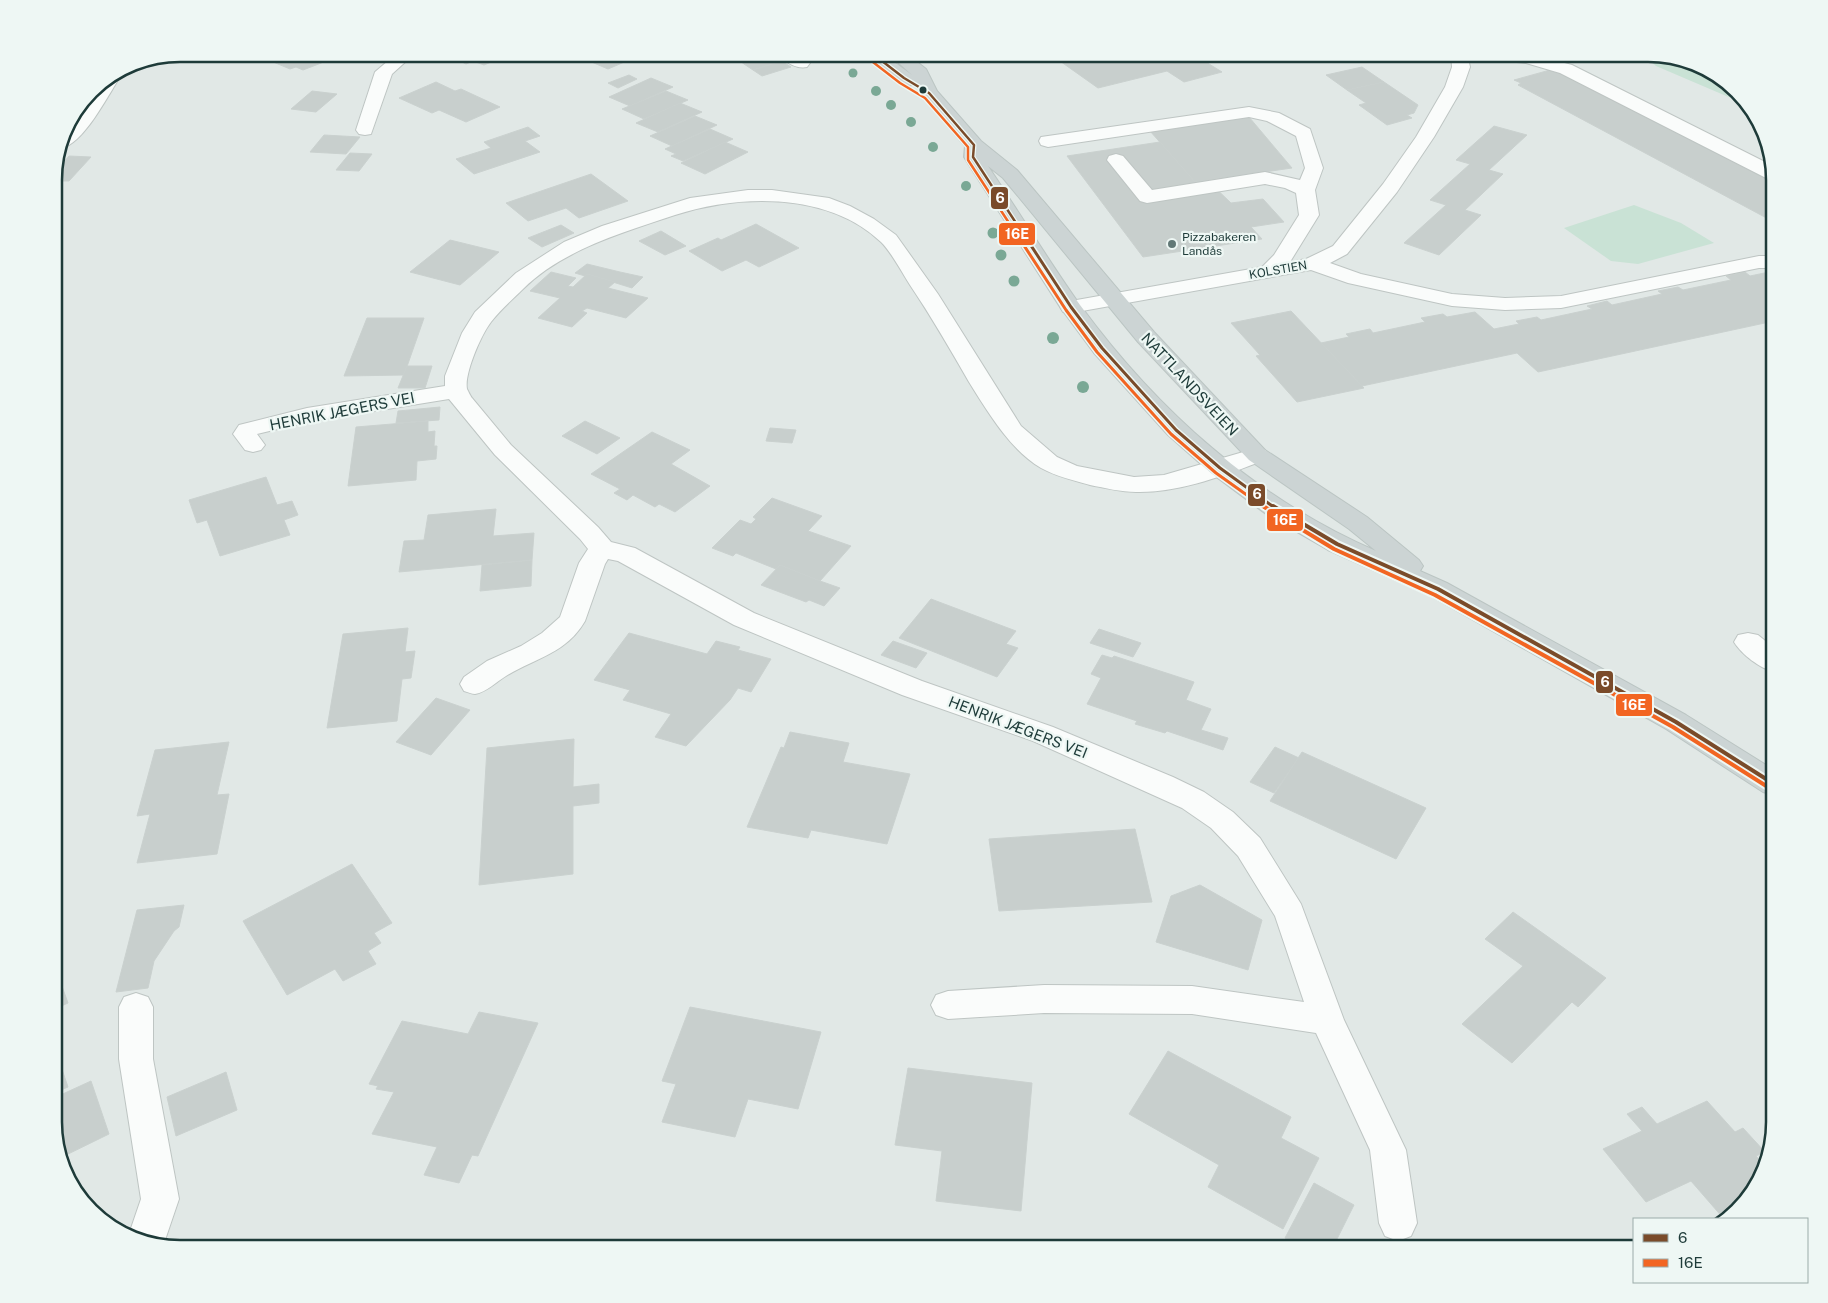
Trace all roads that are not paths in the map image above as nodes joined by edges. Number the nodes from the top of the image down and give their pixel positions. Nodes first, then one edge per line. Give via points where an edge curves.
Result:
1 (396, 62) edge
2 (883, 62) edge
3 (907, 62) edge
4 (1460, 62) edge
5 (1541, 62) edge
6 (929, 93) junction
7 (100, 95) edge
8 (364, 130) dead end
9 (72, 133) edge
10 (1048, 141) dead end
11 (974, 145) junction
12 (1116, 160) dead end
13 (1765, 170) edge
14 (1305, 190) junction
15 (1766, 262) edge
16 (1312, 264) junction
17 (1268, 272) junction
18 (1116, 299) junction
19 (1071, 307) junction
20 (456, 390) junction
21 (253, 445) dead end
22 (1257, 455) junction
23 (1220, 468) junction
24 (602, 549) junction
25 (1438, 589) junction
26 (1748, 642) dead end
27 (1766, 656) edge
28 (474, 684) dead end
29 (1766, 779) edge
30 (948, 1005) dead end
31 (136, 1007) dead end
32 (1327, 1020) junction
33 (1398, 1223) dead end
34 (148, 1235) edge

1 - 8 street via 384,72
2 - 6 main road, NATTLANDSVEIEN
3 - 6 main road, NATTLANDSVEIEN via 920,73
4 - 16 street, KOLSTIEN via 1454,87 1390,188 1340,250
5 - 13 street via 1566,69
6 - 11 main road, NATTLANDSVEIEN
7 - 9 street
10 - 14 street via 1249,112 1274,117 1304,133 1314,168
11 - 18 main road, NATTLANDSVEIEN via 1010,174
11 - 19 main road, NATTLANDSVEIEN via 973,157
12 - 14 street via 1147,197 1265,178 1291,183
14 - 17 street via 1309,215 1282,259
15 - 16 street via 1561,302 1505,304 1442,298 1354,279
16 - 17 street, KOLSTIEN
17 - 18 street, KOLSTIEN
18 - 19 street, KOLSTIEN
18 - 22 main road, NATTLANDSVEIEN via 1146,337
19 - 23 main road, NATTLANDSVEIEN via 1102,348 1176,430
20 - 21 street, HENRIK JÆGERS VEI via 307,415 247,430 245,434
20 - 23 street via 456,376 483,317 523,277 571,246 690,204 772,196 822,202 867,223 889,239 1008,423 1048,462 1069,472 1134,485 1164,483
20 - 24 street via 503,450
22 - 23 street
22 - 25 main road, NATTLANDSVEIEN via 1358,523
23 - 25 main road, NATTLANDSVEIEN via 1274,508 1337,544
24 - 28 street via 592,563 572,621 552,640 497,668
24 - 32 street, HENRIK JÆGERS VEI via 626,554 744,620 912,688 1043,734 1193,800 1222,820 1249,847 1290,913
25 - 29 main road, NATTLANDSVEIEN via 1676,722
26 - 27 street
30 - 32 street via 1044,999 1192,1000
31 - 34 street via 136,1059 160,1199
32 - 33 street, HENRIK JÆGERS VEI via 1388,1150

